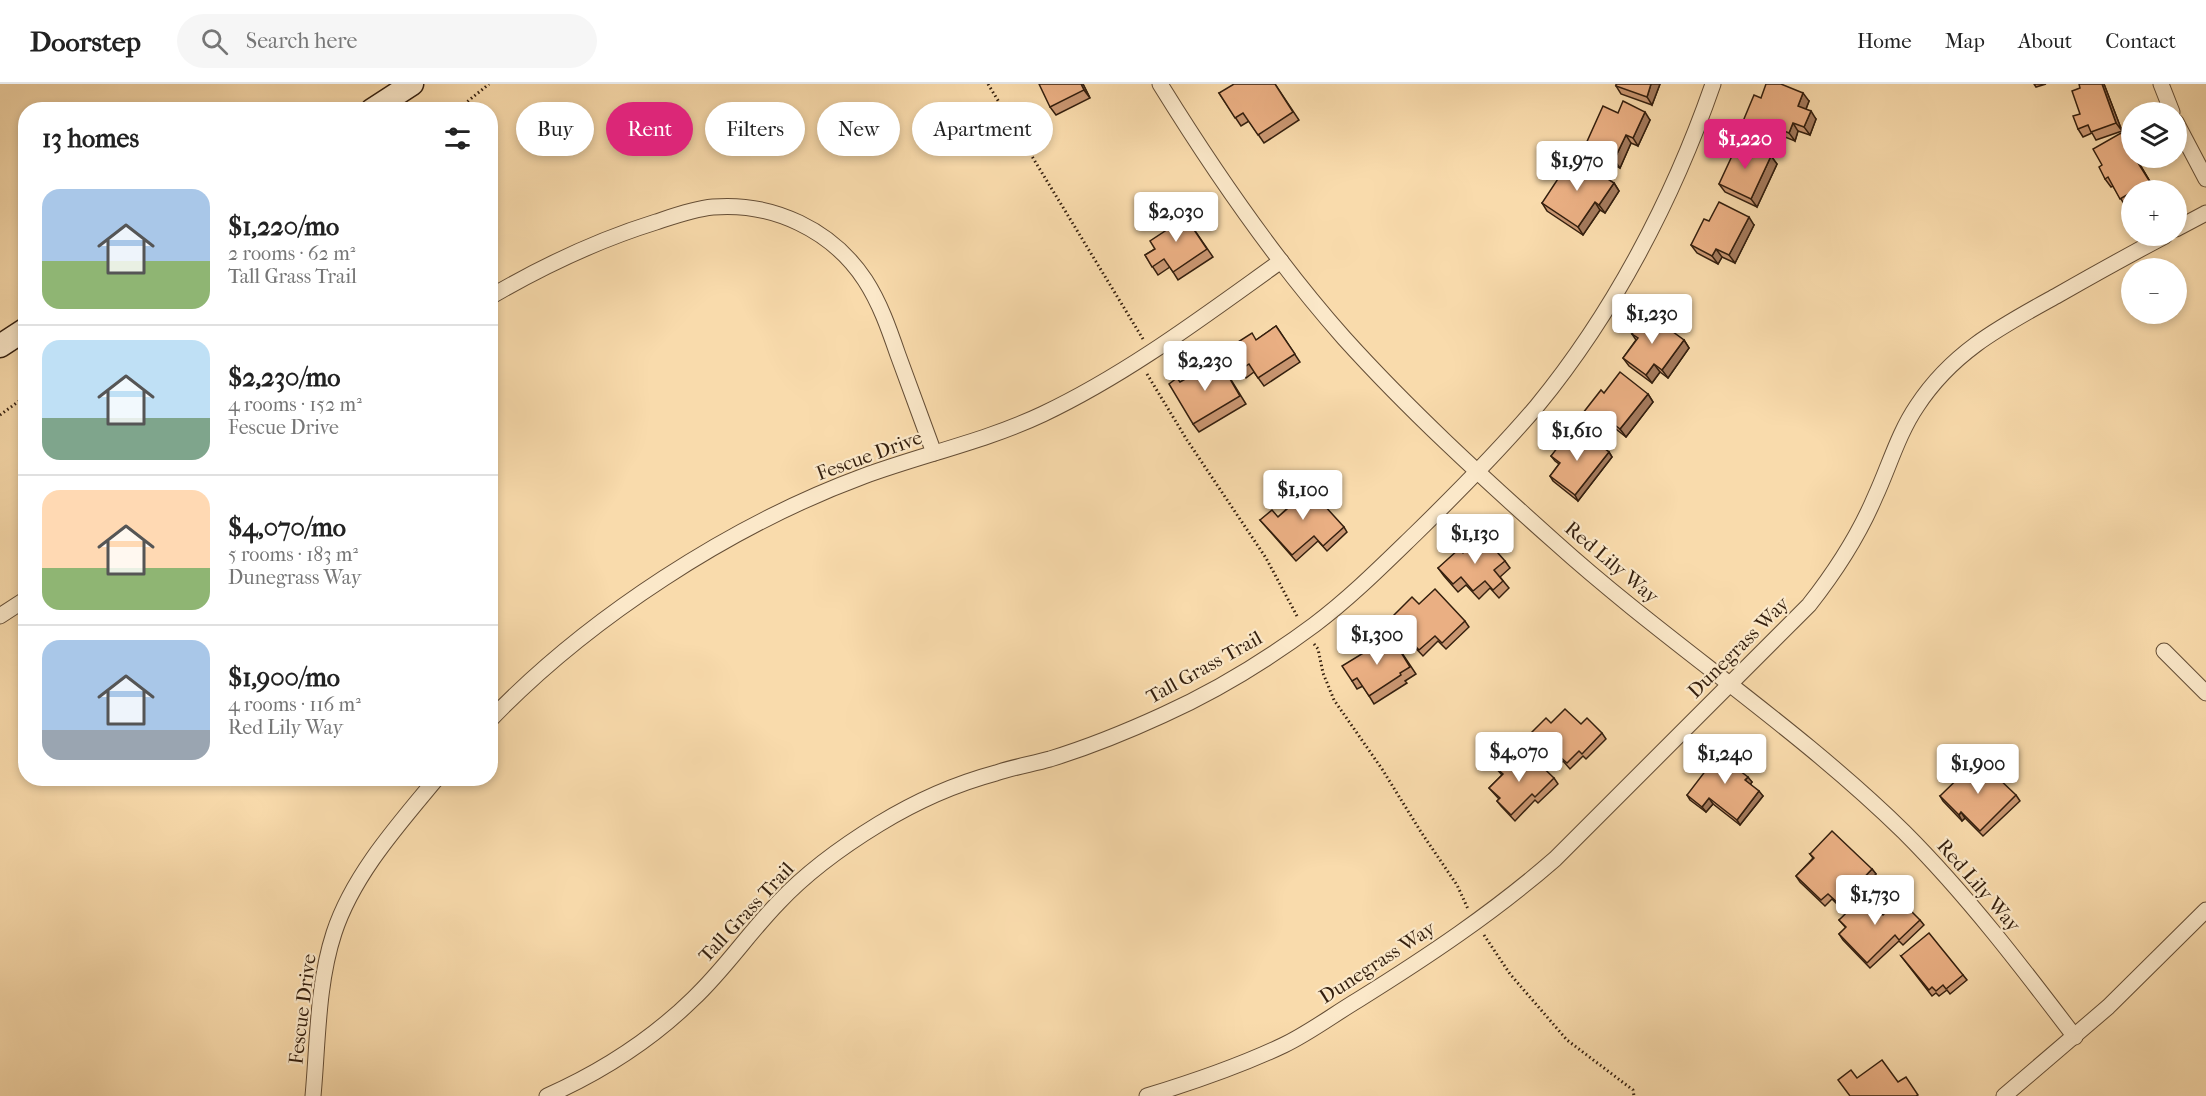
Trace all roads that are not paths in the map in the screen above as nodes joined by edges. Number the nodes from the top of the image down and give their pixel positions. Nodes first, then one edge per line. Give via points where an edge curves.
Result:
1 (412, 84) edge
2 (1160, 84) edge
3 (1713, 84) edge
4 (2161, 84) edge
5 (384, 102) edge
6 (2168, 102) edge
7 (2187, 143) edge
8 (2206, 180) edge
9 (2206, 213) edge
10 (2187, 223) edge
11 (2147, 246) edge
12 (1281, 261) junction
13 (498, 292) edge
14 (18, 334) edge
15 (0, 346) edge
16 (934, 453) junction
17 (1477, 471) junction
18 (18, 604) edge
19 (0, 616) edge
20 (2163, 651) dead end
21 (1730, 686) junction
22 (2206, 693) edge
23 (498, 712) edge
24 (431, 786) edge
25 (2206, 910) edge
26 (2075, 1037) junction
27 (314, 1096) edge
28 (547, 1096) edge
29 (1147, 1096) edge
30 (2004, 1096) edge

1 - 5 street
2 - 12 street, Red Lily Way via 1215,171
3 - 17 street, Tall Grass Trail via 1676,178 1610,301 1537,406
4 - 6 street
7 - 8 street
9 - 10 street
11 - 21 street, Dunegrass Way via 1998,328 1945,370 1909,419 1866,518 1834,572 1809,605
12 - 16 street, Fescue Drive via 1107,381 1041,415
12 - 17 street, Red Lily Way via 1379,376
13 - 16 street via 621,233 698,209 739,207 783,216 809,227 833,244 864,278 881,310
14 - 15 street
16 - 23 street, Fescue Drive via 863,477 781,513 681,569 585,636
17 - 21 street, Red Lily Way via 1607,588
17 - 28 street, Tall Grass Trail via 1389,559 1305,631 1238,675 1164,715 1086,747 966,783 880,824 822,863 779,901 710,981 669,1021 619,1059
18 - 19 street
20 - 22 street
21 - 26 street, Red Lily Way via 1831,766 1904,833 1980,915
21 - 29 street, Dunegrass Way via 1555,860 1494,910 1285,1045 1205,1078
24 - 27 street, Fescue Drive via 377,854 342,912 327,956
25 - 26 street
26 - 30 street

